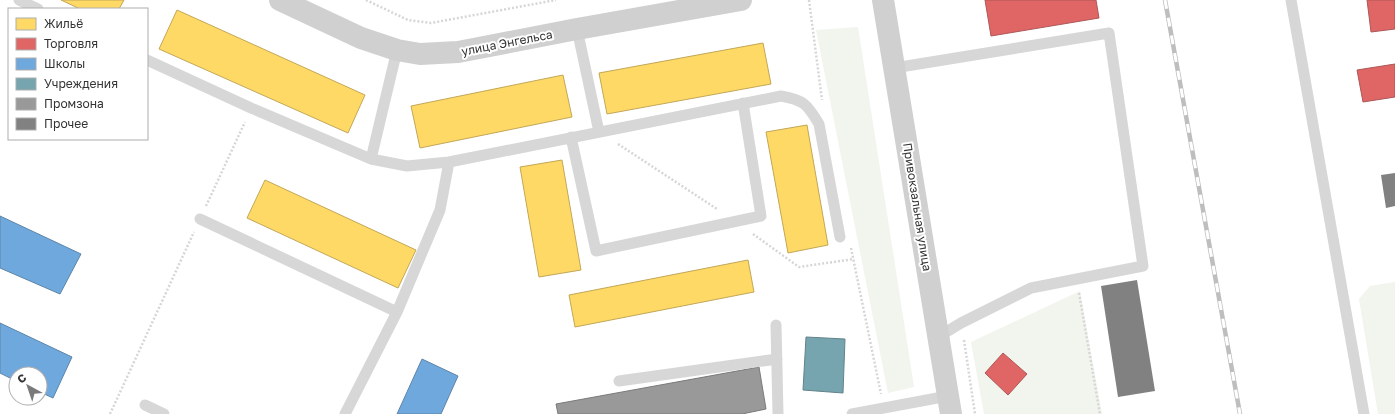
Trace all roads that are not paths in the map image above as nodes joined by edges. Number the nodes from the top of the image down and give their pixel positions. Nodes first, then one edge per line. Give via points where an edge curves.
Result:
1 (19, 0) edge
2 (280, 0) edge
3 (741, 0) edge
4 (883, 0) edge
5 (1291, 0) edge
6 (36, 8) edge
7 (577, 29) junction
8 (397, 50) junction
9 (148, 60) edge
10 (894, 68) junction
11 (743, 103) junction
12 (599, 132) junction
13 (571, 137) junction
14 (371, 159) junction
15 (449, 162) junction
16 (200, 219) road end
17 (840, 237) dead end
18 (397, 312) junction
19 (776, 325) dead end
20 (938, 337) junction
21 (777, 359) junction
22 (618, 381) dead end
23 (145, 405) dead end
24 (949, 405) edge
25 (164, 414) edge
26 (345, 414) edge
27 (778, 414) edge
28 (852, 414) edge
29 (1364, 414) edge

1 - 6 lane
2 - 8 street, улица Энгельса via 361,38
3 - 7 street, улица Энгельса
4 - 10 street, Привокзальная улица
5 - 29 lane
7 - 8 street, улица Энгельса via 458,52 420,54
7 - 12 lane
8 - 14 lane
9 - 14 lane
10 - 20 street, Привокзальная улица
10 - 20 lane via 1109,33 1143,266 1031,288
11 - 12 lane
11 - 13 lane via 761,216 596,251
11 - 17 lane via 781,96 797,99 810,109 819,124
12 - 13 lane
13 - 15 lane
14 - 15 lane via 407,166
15 - 18 lane via 440,210
16 - 18 lane
18 - 26 lane
19 - 21 lane
20 - 24 street, Привокзальная улица
21 - 22 lane
21 - 27 lane
23 - 25 lane
24 - 28 lane

